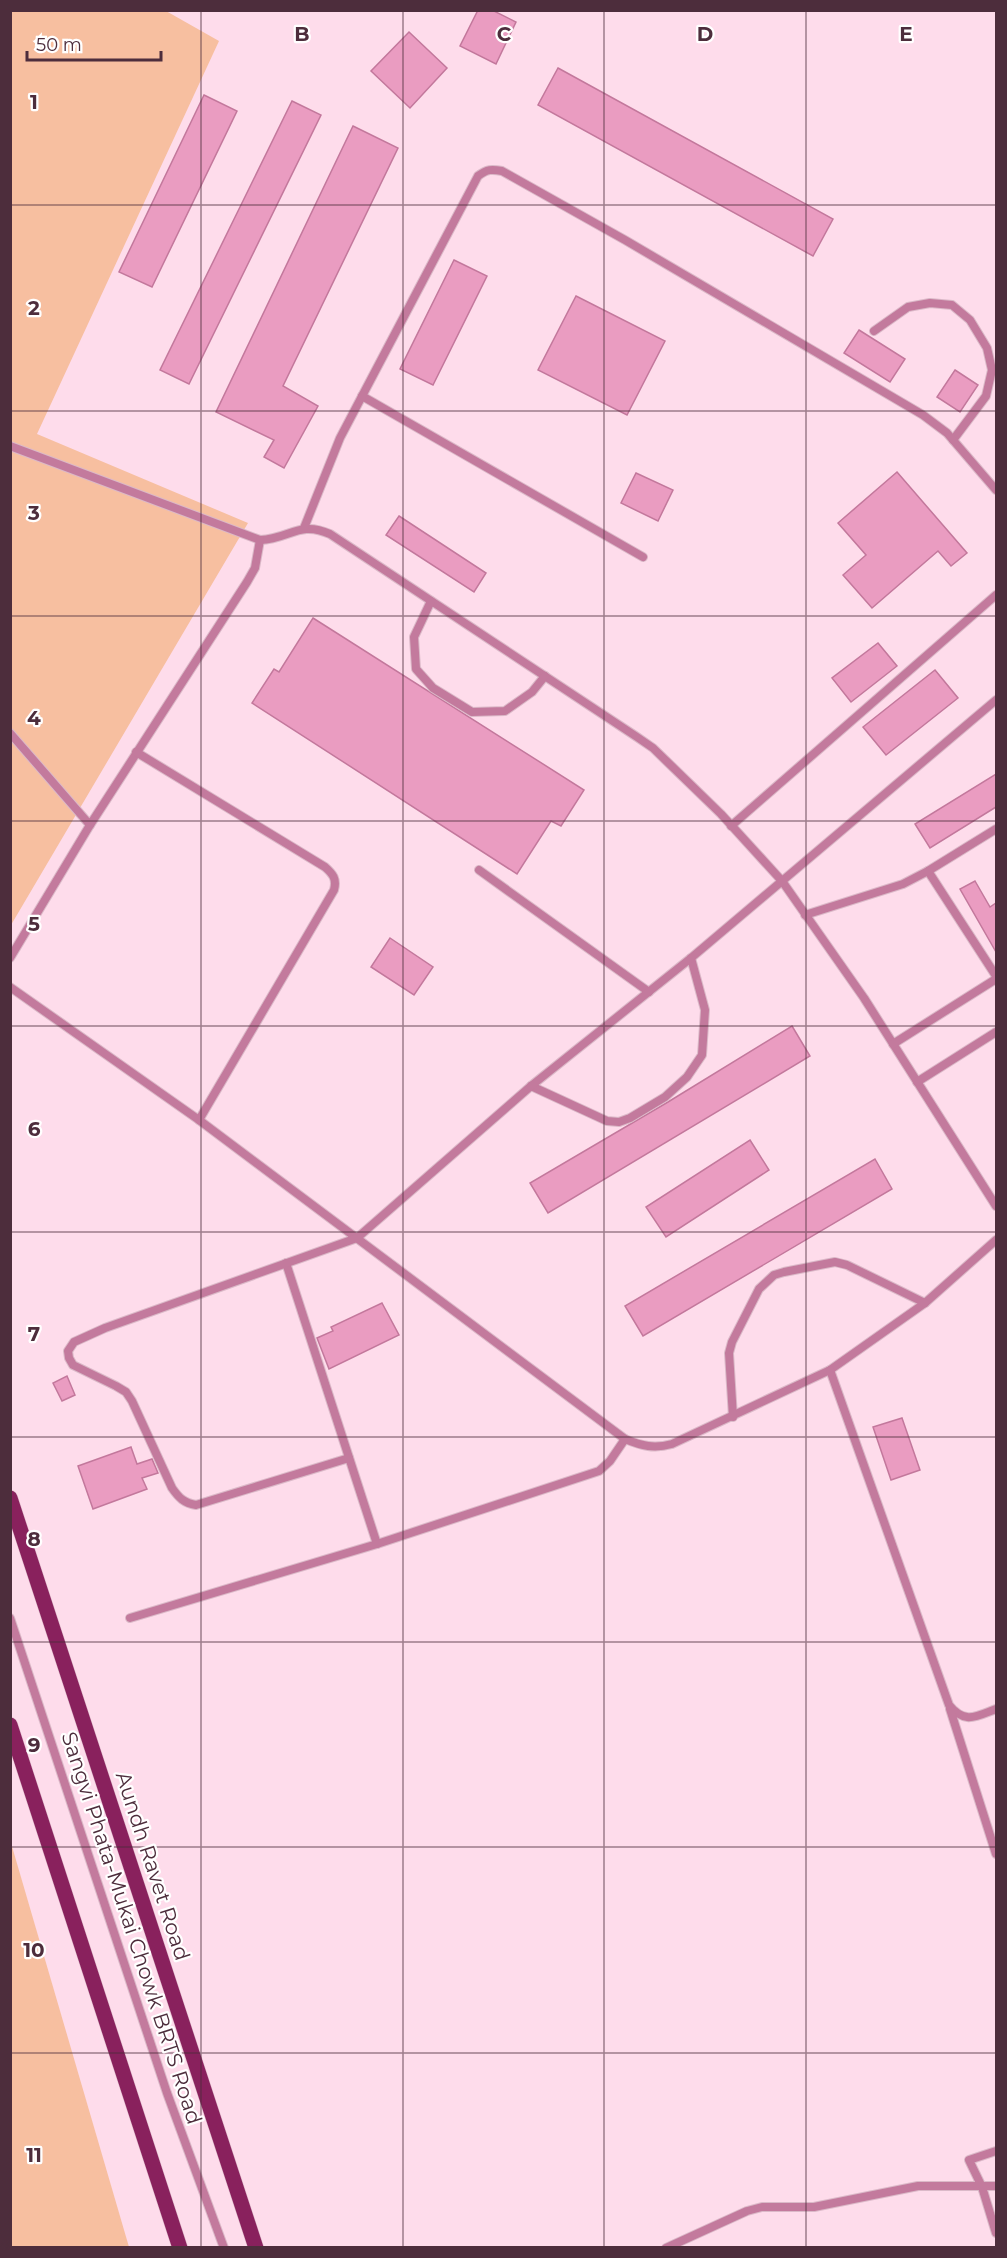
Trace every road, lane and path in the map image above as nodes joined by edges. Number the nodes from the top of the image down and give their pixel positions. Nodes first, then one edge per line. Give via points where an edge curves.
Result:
1 (874, 331) dead end
2 (362, 396) junction
3 (953, 440) junction
4 (10, 446) edge
5 (996, 490) edge
6 (304, 528) junction
7 (260, 540) junction
8 (644, 557) dead end
9 (996, 595) edge
10 (430, 601) junction
11 (544, 676) junction
12 (996, 700) edge
13 (10, 733) edge
14 (136, 752) junction
15 (90, 825) junction
16 (731, 826) junction
17 (996, 829) edge
18 (478, 870) dead end
19 (928, 871) junction
20 (782, 881) junction
21 (805, 915) junction
22 (10, 958) edge
23 (691, 958) junction
24 (996, 977) edge
25 (10, 987) edge
26 (649, 992) junction
27 (996, 1032) edge
28 (893, 1044) junction
29 (917, 1082) junction
30 (531, 1086) junction
31 (199, 1120) junction
32 (996, 1206) edge
33 (357, 1238) junction
34 (996, 1239) edge
35 (286, 1263) junction
36 (925, 1303) junction
37 (830, 1370) junction
38 (733, 1417) junction
39 (625, 1439) junction
40 (349, 1458) junction
41 (10, 1498) edge
42 (377, 1544) junction
43 (10, 1618) edge
44 (130, 1618) dead end
45 (949, 1706) junction
46 (996, 1709) edge
47 (10, 1725) edge
48 (996, 1854) edge
49 (996, 2151) edge
50 (996, 2186) edge
51 (982, 2187) junction
52 (996, 2233) edge
53 (180, 2247) edge
54 (224, 2247) edge
55 (256, 2247) edge
56 (666, 2247) edge

1 - 3 lane via 908,307 930,303 952,305 970,320 987,348 992,370 986,396
2 - 3 lane via 478,176 492,169 646,252 923,415
2 - 6 lane via 340,438
2 - 8 lane
3 - 5 lane
4 - 7 lane
6 - 7 lane via 275,540
6 - 10 lane via 330,534
7 - 14 lane via 255,568 247,582
9 - 16 lane
10 - 11 lane
10 - 11 lane via 414,637 416,669 433,688 472,712 505,711 532,692
11 - 16 lane via 653,748
12 - 20 lane
13 - 15 lane
14 - 15 lane
14 - 31 lane via 325,867 336,883
15 - 22 lane
16 - 20 lane
17 - 19 lane
18 - 26 lane
19 - 21 lane via 894,888
19 - 24 lane
20 - 21 lane
20 - 23 lane
21 - 28 lane
23 - 26 lane
23 - 30 lane via 705,1010 702,1055 687,1077 665,1097 619,1122
24 - 28 lane
25 - 31 lane
26 - 30 lane
27 - 29 lane
28 - 29 lane
29 - 32 lane
30 - 33 lane
31 - 33 lane
33 - 35 lane
33 - 39 lane
34 - 36 lane
35 - 40 lane
35 - 40 lane via 105,1328 74,1342 68,1351 69,1358 74,1365 126,1392 172,1488 187,1503 196,1505
36 - 37 lane
36 - 38 lane via 835,1262 774,1275 759,1289 732,1342 729,1353
37 - 38 lane
37 - 45 lane
38 - 39 lane via 658,1448
39 - 42 lane via 598,1471
40 - 42 lane
41 - 55 main road, Aundh Ravet Road
42 - 44 lane
43 - 54 lane, Sangvi Phata-Mukai Chowk BRTS Road via 167,2093
45 - 46 lane via 970,1718
45 - 48 lane
47 - 53 main road
49 - 51 lane via 969,2160
50 - 51 lane
51 - 52 lane
51 - 56 lane via 918,2186 814,2207 762,2207

